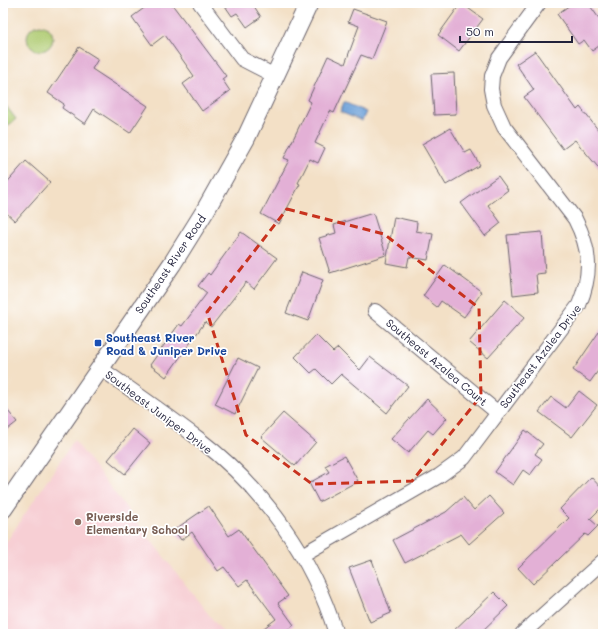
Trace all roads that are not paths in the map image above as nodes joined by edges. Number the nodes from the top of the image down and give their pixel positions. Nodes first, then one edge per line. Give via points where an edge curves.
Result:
1 (200, 3) edge
2 (309, 3) edge
3 (539, 3) edge
4 (275, 76) junction
5 (375, 311) dead end
6 (100, 368) junction
7 (498, 413) junction
8 (3, 509) edge
9 (302, 555) junction
10 (603, 561) edge
11 (336, 634) edge
12 (522, 634) edge

1 - 4 street via 242,58
2 - 4 street, Southeast River Road
3 - 7 street, Southeast Azalea Drive via 499,58 492,76 494,106 504,127 576,219 588,255 588,274 579,305
4 - 6 street, Southeast River Road via 246,138 205,211 172,264
5 - 7 street, Southeast Azalea Court
6 - 8 street, Southeast River Road
6 - 9 street, Southeast Juniper Drive via 199,439 221,458 268,506
7 - 9 street, Southeast Azalea Drive via 464,458 439,476
9 - 11 street, Southeast Juniper Drive via 319,589
10 - 12 street

